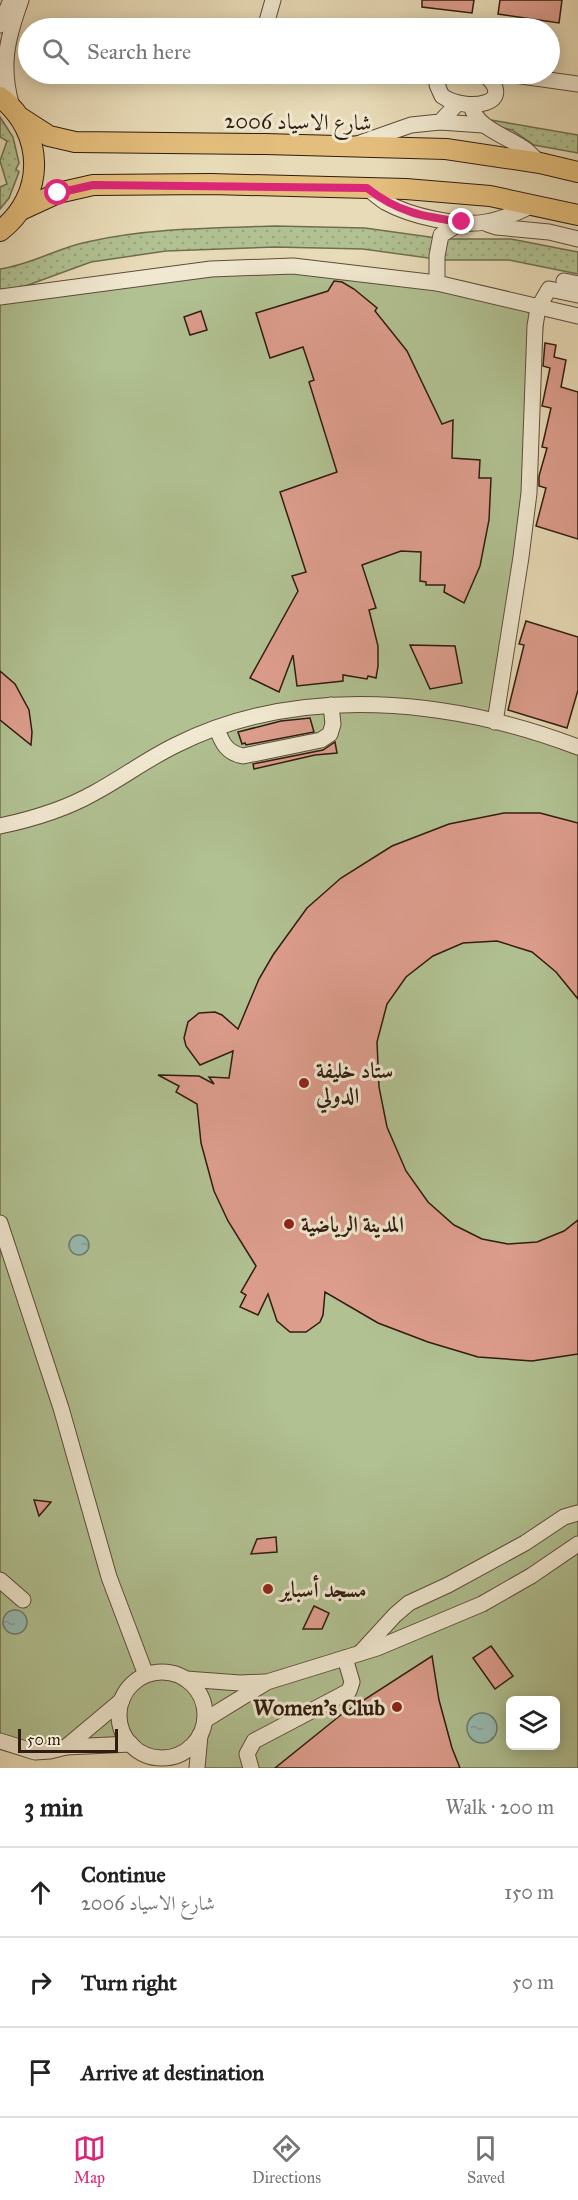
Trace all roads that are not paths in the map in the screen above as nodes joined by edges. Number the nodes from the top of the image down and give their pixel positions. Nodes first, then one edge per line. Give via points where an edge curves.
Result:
1 (11, 0) edge
2 (21, 0) edge
3 (273, 0) edge
4 (268, 18) edge
5 (0, 25) edge
6 (560, 82) edge
7 (439, 84) edge
8 (493, 84) edge
9 (578, 84) edge
10 (464, 105) junction
11 (11, 107) edge
12 (440, 122) junction
13 (483, 125) junction
14 (352, 146) junction
15 (540, 163) junction
16 (578, 171) edge
17 (367, 188) junction
18 (535, 204) junction
19 (21, 210) junction
20 (578, 215) edge
21 (428, 217) junction
22 (462, 222) junction
23 (484, 222) junction
24 (0, 231) edge
25 (441, 235) junction
26 (578, 239) edge
27 (437, 283) junction
28 (578, 295) edge
29 (0, 297) edge
30 (538, 308) junction
31 (578, 316) edge
32 (331, 705) junction
33 (495, 722) junction
34 (217, 729) junction
35 (578, 747) edge
36 (0, 826) edge
37 (0, 1222) edge
38 (578, 1513) edge
39 (578, 1544) edge
40 (0, 1580) edge
41 (23, 1600) dead end
42 (352, 1656) junction
43 (146, 1675) junction
44 (186, 1679) junction
45 (267, 1682) junction
46 (123, 1700) junction
47 (203, 1727) junction
48 (0, 1741) edge
49 (131, 1744) junction
50 (66, 1747) junction
51 (156, 1762) edge
52 (197, 1768) edge
53 (251, 1768) edge

1 - 5 street
2 - 11 street via 4,60
3 - 4 street
6 - 9 street
7 - 10 street via 442,96
8 - 10 street via 494,97 483,105
10 - 12 street
10 - 13 street
11 - 14 main road, شارع الاسياد 2006 via 49,136 75,142
11 - 19 main road via 31,140 35,164 31,188
12 - 13 street
12 - 14 street via 411,125
13 - 15 street via 528,151
14 - 15 main road, شارع الاسياد 2006 via 446,149
15 - 16 main road, شارع الاسياد 2006
17 - 18 main road via 490,196
17 - 19 main road via 93,185 58,193
17 - 21 street via 384,202
18 - 20 main road
18 - 23 street
19 - 24 main road
21 - 22 street
21 - 25 street
22 - 23 street
22 - 25 street
23 - 26 street
25 - 27 street
27 - 29 street via 282,267 211,269
27 - 30 street
28 - 30 street via 549,289
30 - 31 street
30 - 33 street via 532,360 529,493
32 - 33 street via 384,705
32 - 34 street via 281,711
32 - 34 street via 333,724 330,734 321,740 243,756 228,749
33 - 35 street
34 - 36 street via 178,744 70,805
37 - 43 street via 61,1408 109,1577
38 - 42 street via 564,1517 516,1548 409,1603
39 - 42 street via 482,1604
40 - 41 street
42 - 45 street
42 - 53 street via 349,1691 254,1742 247,1754
43 - 44 street via 166,1672
43 - 46 street via 128,1689
44 - 45 street
44 - 47 street via 195,1687 205,1708
45 - 47 street
46 - 49 street via 120,1723
46 - 50 street
47 - 51 street via 183,1753
47 - 52 street
48 - 50 street via 35,1752
49 - 50 street
49 - 51 street

